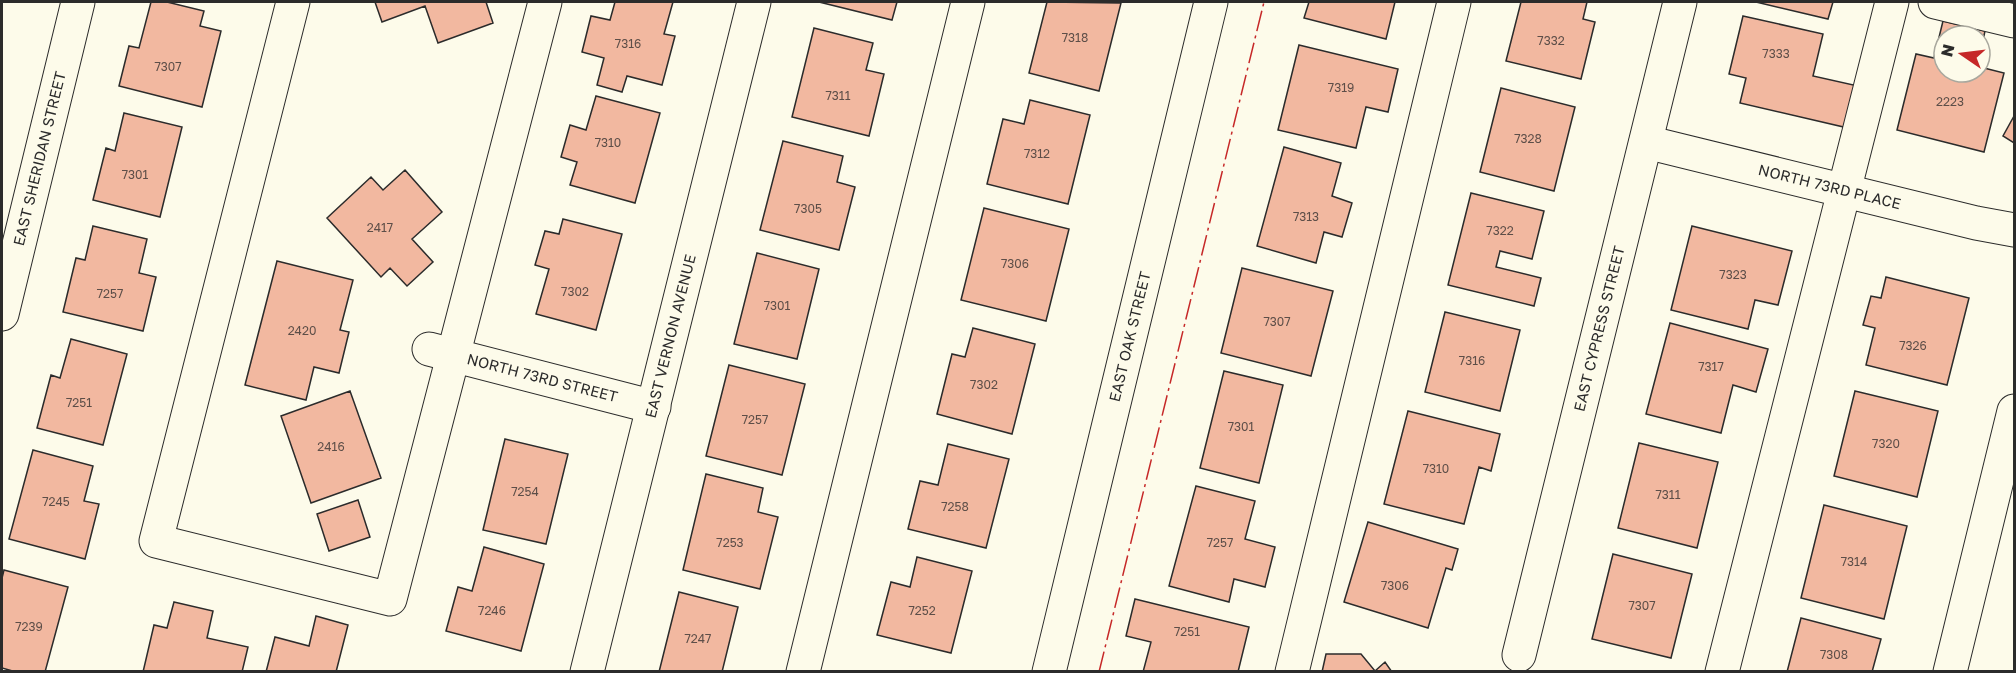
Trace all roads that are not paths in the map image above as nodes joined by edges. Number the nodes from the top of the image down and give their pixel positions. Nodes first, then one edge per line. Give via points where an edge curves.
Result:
1 (78, 2) edge
2 (293, 2) edge
3 (545, 2) edge
4 (754, 2) edge
5 (968, 2) edge
6 (1211, 2) edge
7 (1454, 2) edge
8 (1680, 2) edge
9 (1892, 2) edge
10 (1935, 2) edge
11 (2014, 21) edge
12 (1646, 142) junction
13 (1843, 190) junction
14 (2014, 230) edge
15 (2, 314) edge
16 (440, 352) junction
17 (654, 407) junction
18 (2014, 411) edge
19 (1519, 655) dead end
20 (587, 672) edge
21 (802, 672) edge
22 (1049, 672) edge
23 (1292, 672) edge
24 (1722, 672) edge
25 (1950, 672) edge

1 - 15 street, EAST SHERIDAN STREET
2 - 16 street via 156,541 390,599
3 - 16 street
4 - 17 street, EAST VERNON AVENUE
5 - 21 street
6 - 22 street, EAST OAK STREET
7 - 23 street
8 - 12 street, EAST CYPRESS STREET
9 - 13 street
10 - 11 street
12 - 13 street, NORTH 73RD PLACE
12 - 19 street, EAST CYPRESS STREET
13 - 14 street, NORTH 73RD PLACE
13 - 24 street
16 - 17 street, NORTH 73RD STREET
17 - 20 street, EAST VERNON AVENUE
18 - 25 street

